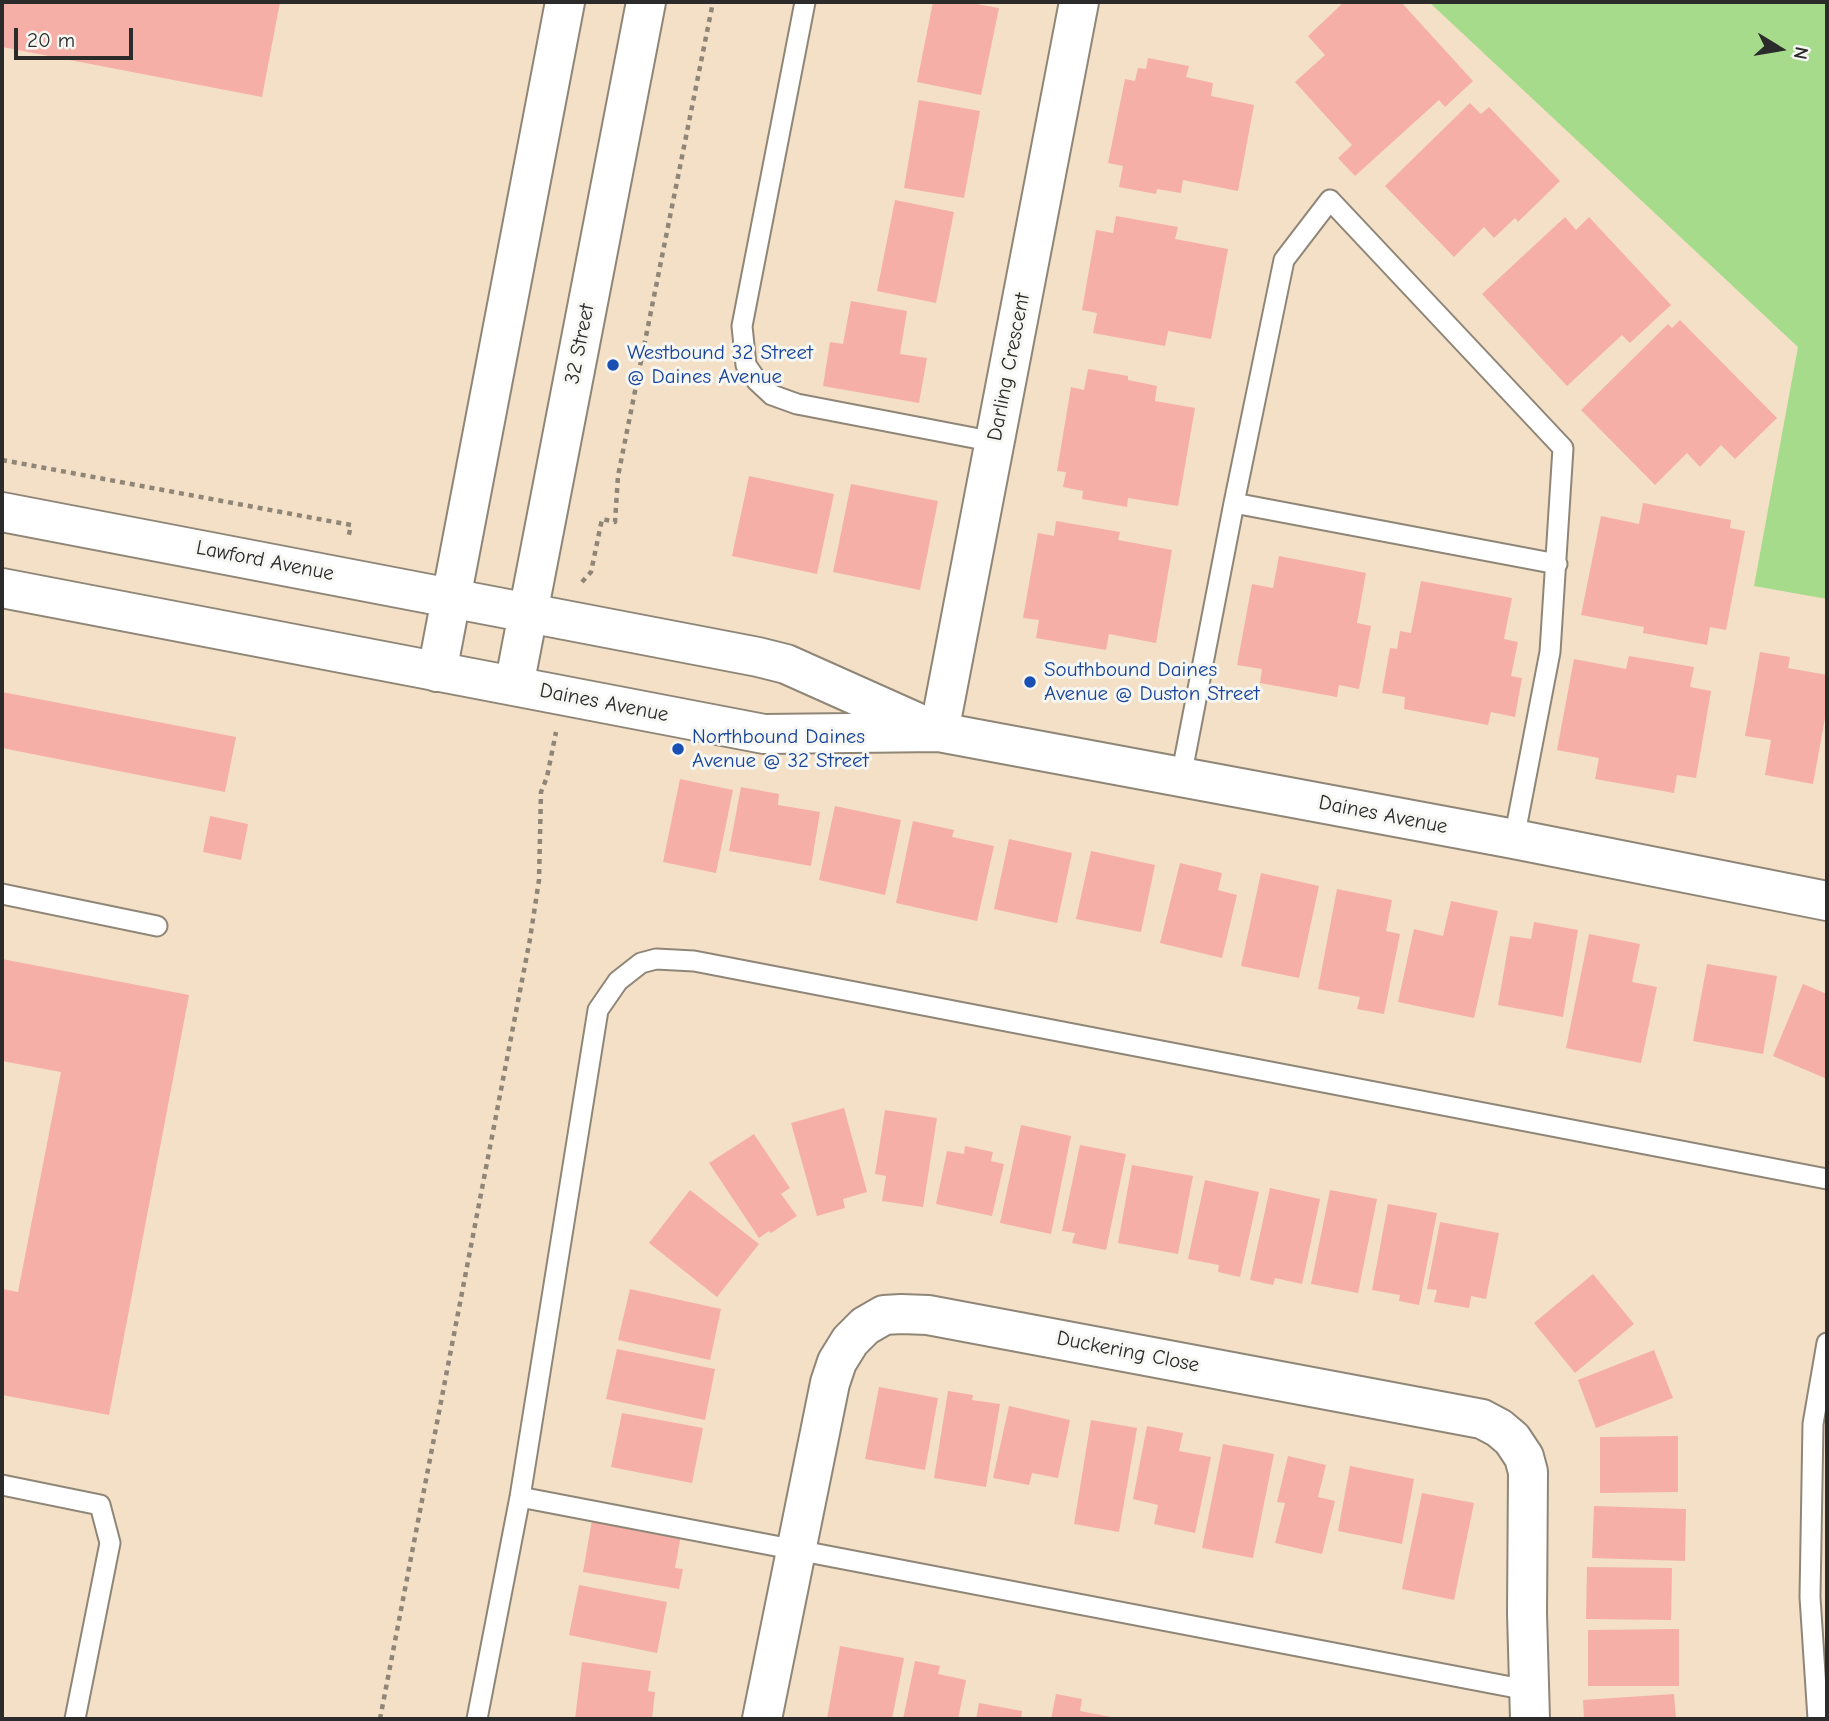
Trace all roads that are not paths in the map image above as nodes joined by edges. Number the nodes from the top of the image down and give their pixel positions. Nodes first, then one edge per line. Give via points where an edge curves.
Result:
1 (565, 2) edge
2 (646, 2) edge
3 (805, 2) edge
4 (1079, 2) edge
5 (995, 442) junction
6 (1234, 503) junction
7 (2, 512) edge
8 (1557, 564) junction
9 (2, 588) edge
10 (451, 597) junction
11 (529, 612) junction
12 (437, 672) junction
13 (514, 686) junction
14 (939, 732) junction
15 (1181, 777) junction
16 (1514, 839) junction
17 (2, 894) edge
18 (1827, 901) edge
19 (157, 926) dead end
20 (1827, 1179) edge
21 (1827, 1343) edge
22 (2, 1485) edge
23 (520, 1497) junction
24 (796, 1549) junction
25 (1529, 1705) edge
26 (75, 1719) edge
27 (477, 1719) edge
28 (762, 1719) edge
29 (1818, 1719) edge

1 - 10 street
2 - 11 street, 32 Street
3 - 5 lane via 742,326 746,365 772,395 797,404
4 - 5 street, Darling Crescent
5 - 14 street, Darling Crescent
6 - 8 lane
6 - 8 lane via 1284,260 1330,200 1563,448
6 - 15 lane
7 - 10 street, Lawford Avenue
8 - 16 lane via 1550,652
9 - 12 street
10 - 11 street, Lawford Avenue
10 - 12 street
11 - 13 street, 32 Street
11 - 14 street, Daines Avenue via 786,664
12 - 13 street, Daines Avenue
13 - 14 street, Daines Avenue via 764,734
14 - 15 street, Daines Avenue
15 - 16 street, Daines Avenue
16 - 18 street, Daines Avenue
17 - 19 lane
20 - 23 lane via 721,966 656,959 641,963 618,981 598,1010
21 - 29 lane via 1813,1424 1810,1597
22 - 26 lane via 100,1505 110,1543
23 - 24 lane
23 - 27 lane
24 - 25 lane
24 - 25 street, Duckering Close via 836,1362 865,1326 884,1315 928,1315 1482,1419 1512,1439 1528,1472
24 - 28 street, Duckering Close

